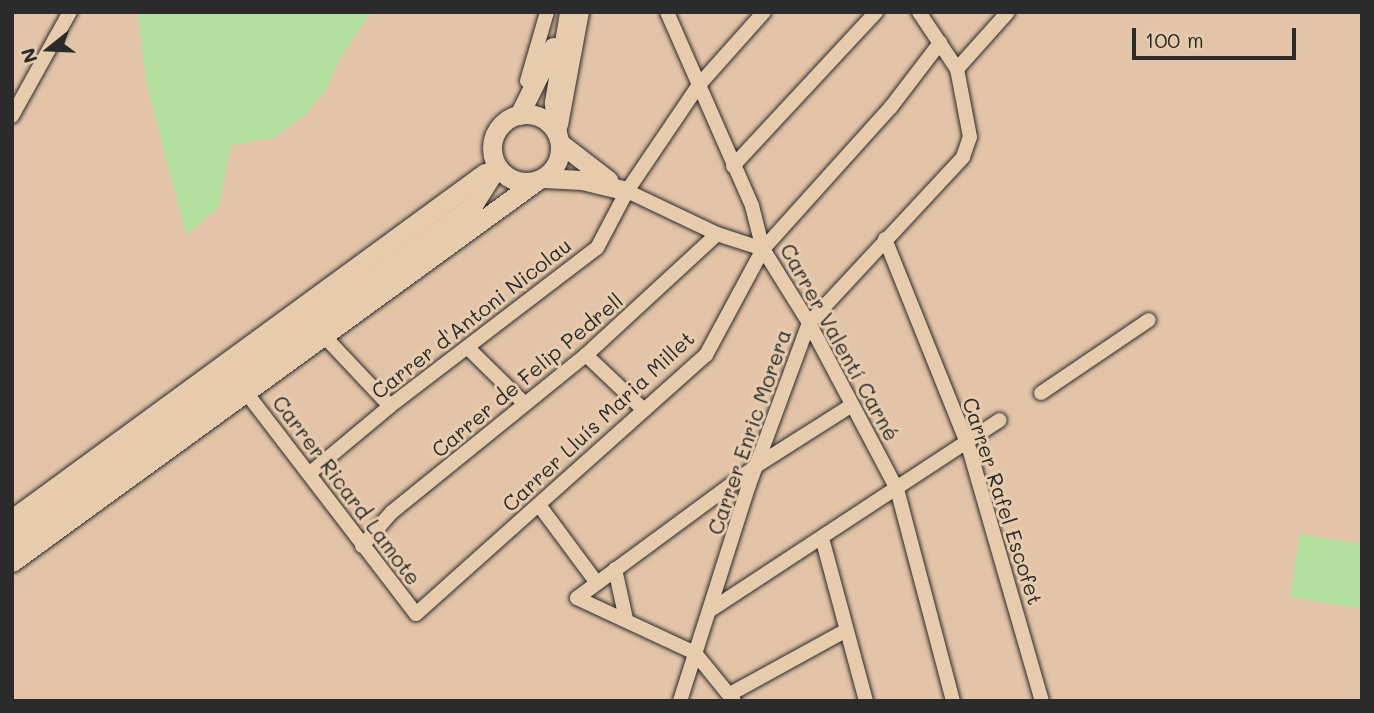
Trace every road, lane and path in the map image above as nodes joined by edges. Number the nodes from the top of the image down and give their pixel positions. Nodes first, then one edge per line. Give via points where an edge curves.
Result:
1 (70, 12) edge
2 (547, 12) edge
3 (563, 12) edge
4 (569, 12) edge
5 (582, 12) edge
6 (764, 12) edge
7 (876, 12) edge
8 (919, 12) edge
9 (1008, 12) edge
10 (670, 14) edge
11 (940, 43) junction
12 (957, 69) junction
13 (698, 86) junction
14 (12, 116) edge
15 (516, 116) junction
16 (558, 137) junction
17 (495, 161) junction
18 (733, 166) junction
19 (534, 181) junction
20 (627, 191) junction
21 (717, 234) junction
22 (885, 239) junction
23 (763, 249) junction
24 (1149, 320) dead end
25 (809, 323) junction
26 (324, 336) junction
27 (468, 348) junction
28 (586, 355) junction
29 (245, 391) junction
30 (1041, 393) dead end
31 (523, 402) junction
32 (852, 405) junction
33 (390, 406) junction
34 (644, 410) junction
35 (1000, 420) dead end
36 (968, 445) junction
37 (756, 466) junction
38 (310, 473) junction
39 (897, 489) junction
40 (43, 497) junction
41 (539, 505) junction
42 (12, 509) edge
43 (12, 519) edge
44 (822, 538) junction
45 (12, 540) edge
46 (12, 546) edge
47 (362, 546) junction
48 (12, 562) edge
49 (615, 569) junction
50 (597, 583) junction
51 (712, 609) junction
52 (416, 614) joint
53 (626, 619) junction
54 (845, 631) junction
55 (695, 653) junction
56 (733, 697) edge
57 (680, 701) edge
58 (866, 701) edge
59 (953, 701) edge
60 (1042, 701) edge

1 - 14 street
2 - 15 street
3 - 15 main road via 549,60
4 - 16 main road via 554,102
5 - 16 street
6 - 13 street, Carrer d'Antoni Nicolau
7 - 18 street
8 - 11 street
9 - 12 street
10 - 13 street, Carrer Valentí Carné
11 - 12 street
11 - 23 street, Carrer Lluís Maria Millet via 891,107
12 - 22 street, Carrer Enric Morera via 966,103 963,157
13 - 18 street, Carrer Valentí Carné
13 - 20 street, Carrer d'Antoni Nicolau
15 - 16 main road via 541,117
15 - 17 main road via 498,128
16 - 19 main road via 554,169
16 - 20 main road
17 - 19 main road via 513,180
17 - 40 main road via 469,189
17 - 45 main road via 473,205
18 - 23 street, Carrer Valentí Carné via 752,206
19 - 20 main road via 582,180
19 - 26 main road
19 - 46 main road via 502,193
20 - 21 street
20 - 27 street, Carrer d'Antoni Nicolau via 597,248
21 - 23 street
21 - 28 street, Carrer de Felip Pedrell
22 - 25 street, Carrer Enric Morera
22 - 36 street, Carrer Rafel Escofet
23 - 25 street, Carrer Valentí Carné
23 - 34 street, Carrer Lluís Maria Millet via 706,355
24 - 30 street
25 - 32 street, Carrer Valentí Carné
25 - 37 street, Carrer Enric Morera
26 - 29 main road
26 - 33 street
27 - 31 street
27 - 33 street, Carrer d'Antoni Nicolau
28 - 31 street, Carrer de Felip Pedrell
28 - 34 street
29 - 38 street, Carrer Ricard Lamote
29 - 48 main road
31 - 47 street, Carrer de Felip Pedrell via 392,512
32 - 37 street
32 - 39 street, Carrer Valentí Carné
33 - 38 street, Carrer d'Antoni Nicolau
34 - 41 street, Carrer Lluís Maria Millet
35 - 36 street
36 - 39 street
36 - 60 street, Carrer Rafel Escofet
37 - 49 street
37 - 51 street, Carrer Enric Morera
38 - 47 street, Carrer Ricard Lamote
39 - 44 street
39 - 59 street, Carrer Valentí Carné
40 - 42 main road
40 - 43 main road
41 - 50 street
41 - 52 street, Carrer Lluís Maria Millet
44 - 51 street
44 - 54 street
47 - 52 street, Carrer Ricard Lamote
49 - 50 street
49 - 53 street
50 - 53 street via 577,598
51 - 55 street, Carrer Enric Morera
53 - 55 street
54 - 56 street
54 - 58 street
55 - 56 street
55 - 57 street, Carrer Enric Morera

